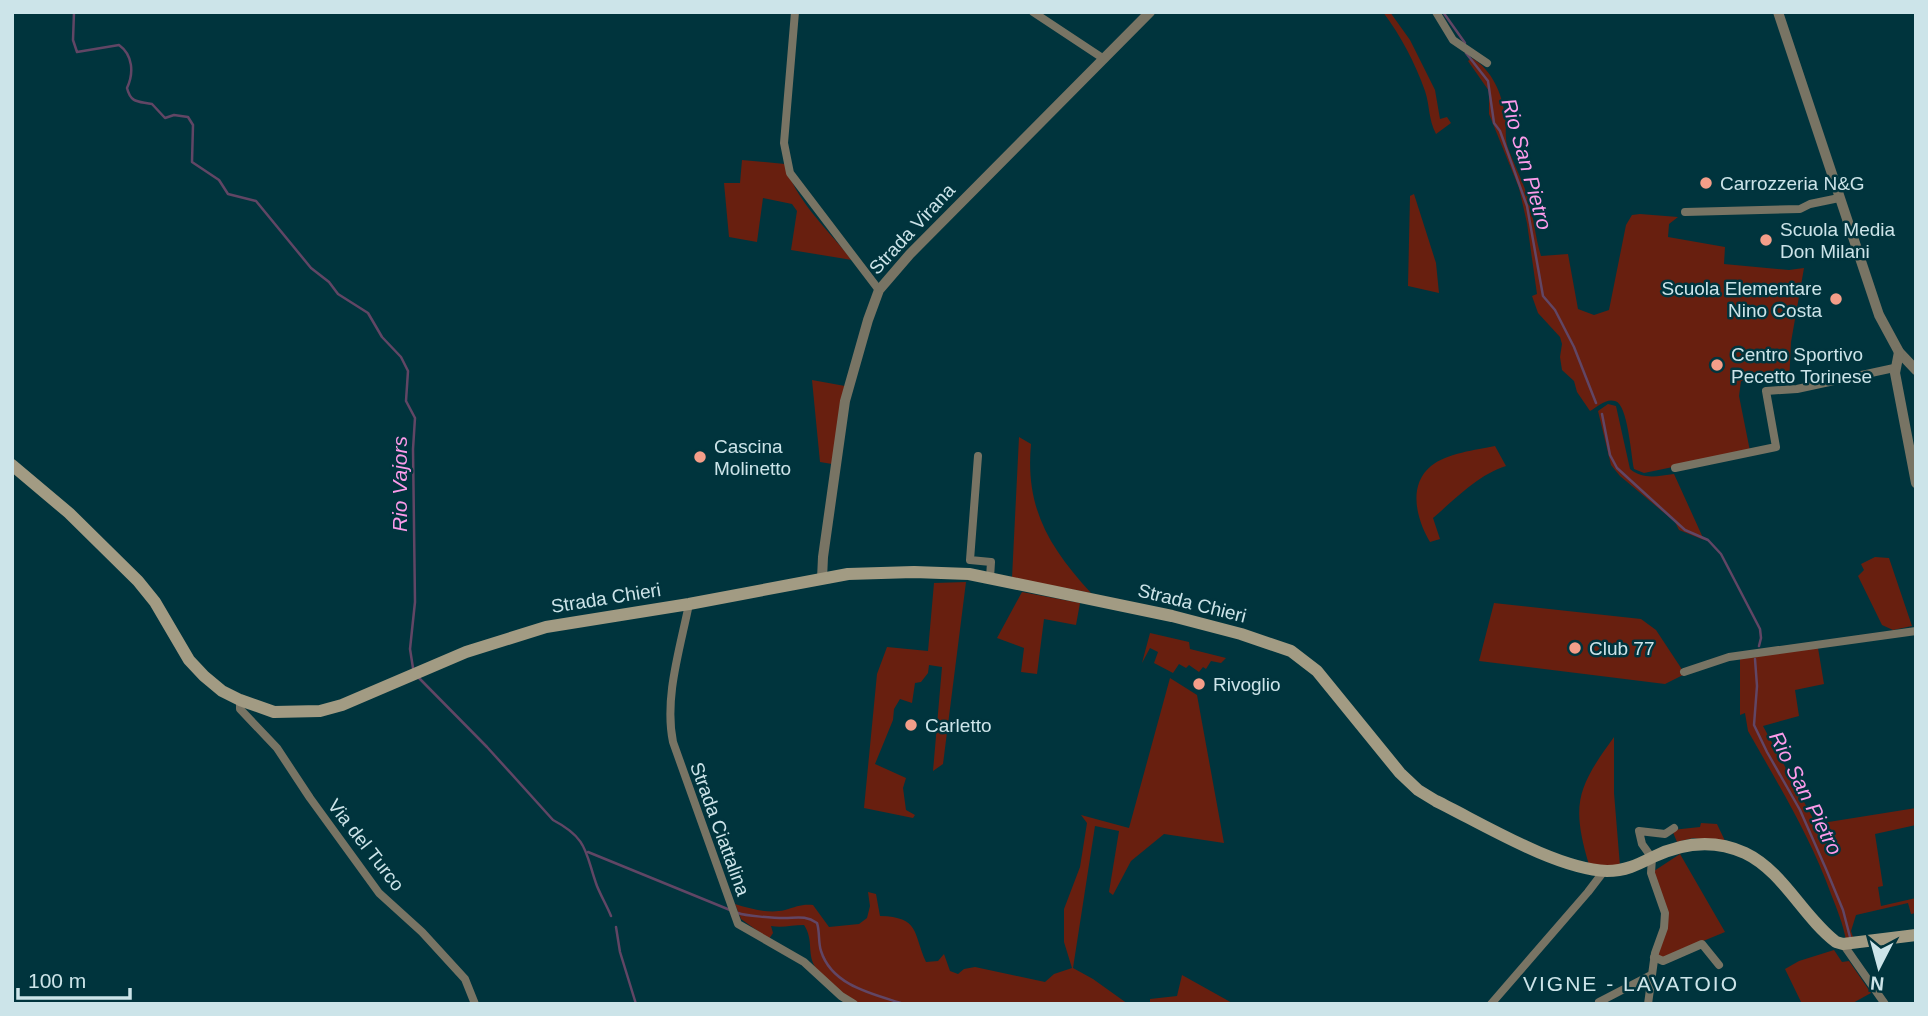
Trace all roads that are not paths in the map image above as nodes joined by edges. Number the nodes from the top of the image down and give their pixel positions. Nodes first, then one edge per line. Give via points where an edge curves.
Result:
1 (795, 12) edge
2 (1033, 12) edge
3 (1150, 12) edge
4 (1436, 12) edge
5 (1778, 12) edge
6 (1104, 59) junction
7 (1487, 63) dead end
8 (1839, 198) junction
9 (1685, 212) dead end
10 (879, 290) junction
11 (1899, 352) junction
12 (1894, 368) junction
13 (1916, 370) edge
14 (978, 456) dead end
15 (12, 465) edge
16 (1675, 468) dead end
17 (1916, 483) edge
18 (990, 578) junction
19 (822, 579) junction
20 (689, 604) junction
21 (1916, 631) edge
22 (1684, 672) dead end
23 (240, 701) junction
24 (1674, 828) dead end
25 (1652, 858) junction
26 (1604, 870) junction
27 (1916, 935) edge
28 (1843, 944) junction
29 (1654, 957) junction
30 (1719, 965) dead end
31 (1651, 975) junction
32 (1599, 1002) dead end
33 (475, 1004) edge
34 (853, 1004) edge
35 (1491, 1004) edge
36 (1648, 1004) edge
37 (1885, 1004) edge

1 - 10 street via 784,143 790,173
2 - 6 street
3 - 6 street, Strada Virana
4 - 7 street via 1453,40
5 - 8 street
6 - 10 street, Strada Virana
8 - 9 street via 1800,209
8 - 11 street via 1879,315
10 - 19 street, Strada Virana via 845,401
11 - 12 street
11 - 13 street
12 - 16 street via 1797,389 1766,391 1776,447
12 - 17 street
14 - 18 street via 970,560 991,562
15 - 23 main road, Strada Chieri via 119,560 155,602 189,660 213,684
18 - 19 main road, Strada Chieri via 914,572
18 - 26 main road, Strada Chieri via 1172,615 1292,651 1317,671 1418,790 1566,863
19 - 20 main road, Strada Chieri
20 - 23 main road, Strada Chieri via 546,627 466,652 320,711 274,712
20 - 34 street, Strada Ciattalina via 669,723 738,924 803,962
21 - 22 street via 1729,657
23 - 33 street, Via del Turco via 240,709 277,748 379,892 465,979
24 - 25 street via 1665,834 1639,831
25 - 26 main road, Strada Chieri via 1636,867
25 - 28 main road, Strada Chieri via 1690,844 1743,852 1763,865 1828,936
25 - 29 street via 1651,873 1665,914
26 - 35 street
27 - 28 main road
28 - 37 street, Strada Chieri
29 - 30 street via 1662,961 1702,944
29 - 31 street
31 - 32 street
31 - 36 street

